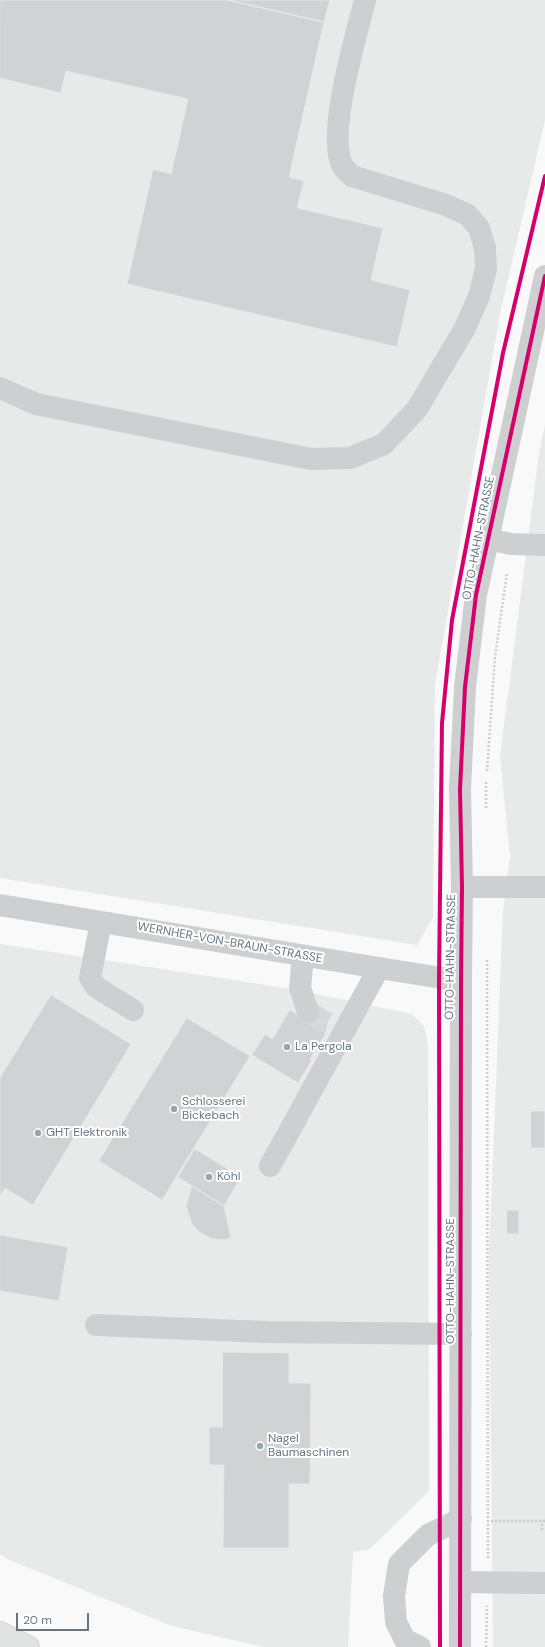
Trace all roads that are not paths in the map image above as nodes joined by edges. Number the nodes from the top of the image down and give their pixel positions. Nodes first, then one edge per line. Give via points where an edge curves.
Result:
1 (365, 0) edge
2 (545, 276) edge
3 (0, 388) edge
4 (487, 539) junction
5 (545, 544) edge
6 (462, 887) junction
7 (545, 887) edge
8 (0, 905) edge
9 (101, 922) junction
10 (302, 956) junction
11 (379, 968) junction
12 (461, 981) junction
13 (133, 1010) dead end
14 (308, 1012) tunnel mouth
15 (270, 1166) dead end
16 (96, 1325) dead end
17 (461, 1334) junction
18 (461, 1519) junction
19 (543, 1577) edge
20 (461, 1582) junction
21 (0, 1633) edge
22 (28, 1647) edge
23 (420, 1647) edge
24 (460, 1647) edge

1 - 3 street via 337,129 342,165 352,176 446,205 468,215 479,228 485,248 486,269 480,296 417,409 384,444 350,458 312,459 36,404
2 - 4 street, OTTO-HAHN-STRASSE
4 - 5 street via 511,544
4 - 6 street, OTTO-HAHN-STRASSE via 476,595 465,687 460,789
6 - 7 street
6 - 12 street, OTTO-HAHN-STRASSE
8 - 9 street, WERNHER-VON-BRAUN-STRASSE
9 - 10 street, WERNHER-VON-BRAUN-STRASSE
9 - 13 street via 90,978 96,987
10 - 11 street, WERNHER-VON-BRAUN-STRASSE
10 - 14 street via 300,988
11 - 12 street, WERNHER-VON-BRAUN-STRASSE
11 - 15 street via 337,1025
12 - 17 street, OTTO-HAHN-STRASSE
16 - 17 street via 266,1332
17 - 18 street, OTTO-HAHN-STRASSE
18 - 20 street, OTTO-HAHN-STRASSE
18 - 23 street via 428,1535 399,1564 394,1596 396,1622 406,1640
19 - 20 street
20 - 24 street, OTTO-HAHN-STRASSE
21 - 22 highway

